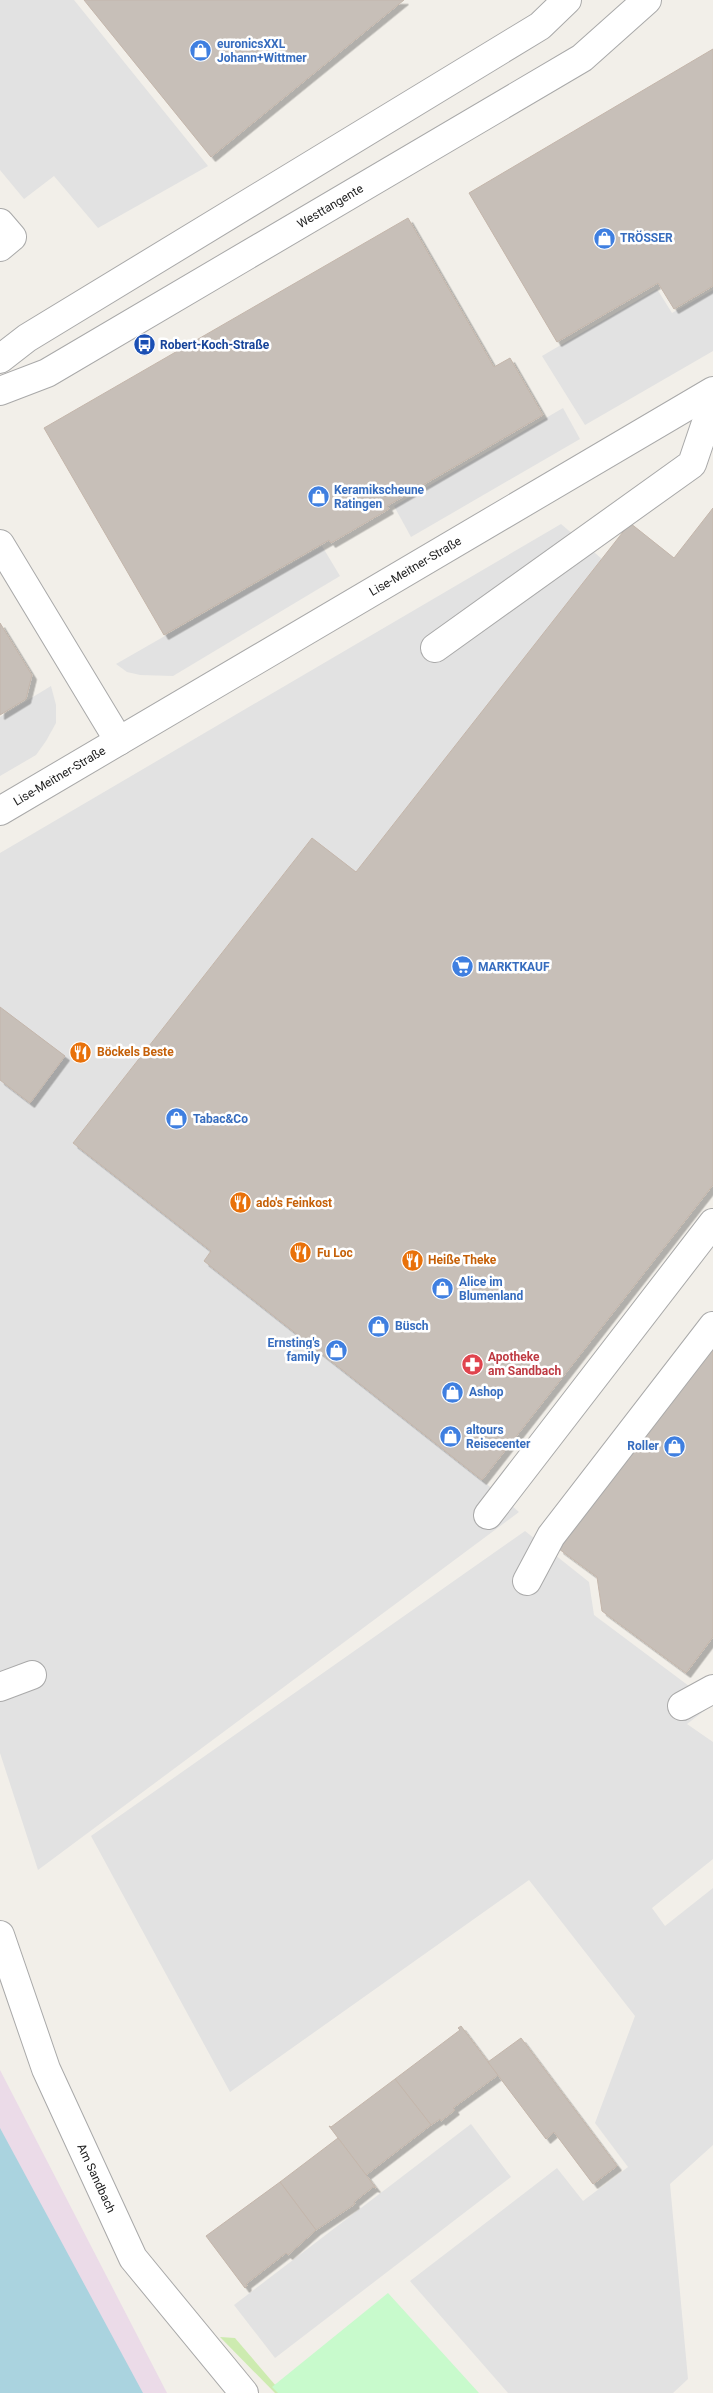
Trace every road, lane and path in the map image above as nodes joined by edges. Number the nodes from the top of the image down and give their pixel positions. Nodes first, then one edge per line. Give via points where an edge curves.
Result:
1 (567, 0) edge
2 (647, 0) edge
3 (0, 223) edge
4 (0, 246) edge
5 (0, 359) edge
6 (0, 391) edge
7 (713, 391) edge
8 (713, 402) edge
9 (0, 544) edge
10 (434, 648) dead end
11 (120, 741) junction
12 (0, 811) edge
13 (713, 1223) edge
14 (713, 1326) edge
15 (488, 1515) dead end
16 (527, 1581) dead end
17 (32, 1675) dead end
18 (0, 1687) edge
19 (713, 1689) edge
20 (682, 1706) dead end
21 (0, 1935) edge
22 (244, 2393) edge

1 - 5 street via 540,26 26,338
2 - 6 street, Westtangente via 582,58 47,373
3 - 4 street via 12,237
7 - 11 street, Lise-Meitner-Straße
8 - 10 street via 692,464
9 - 11 street, Lise-Meitner-Straße
11 - 12 street, Lise-Meitner-Straße
13 - 15 street
14 - 16 street via 551,1536
17 - 18 street
19 - 20 street
21 - 22 street, Am Sandbach via 46,2069 133,2258

